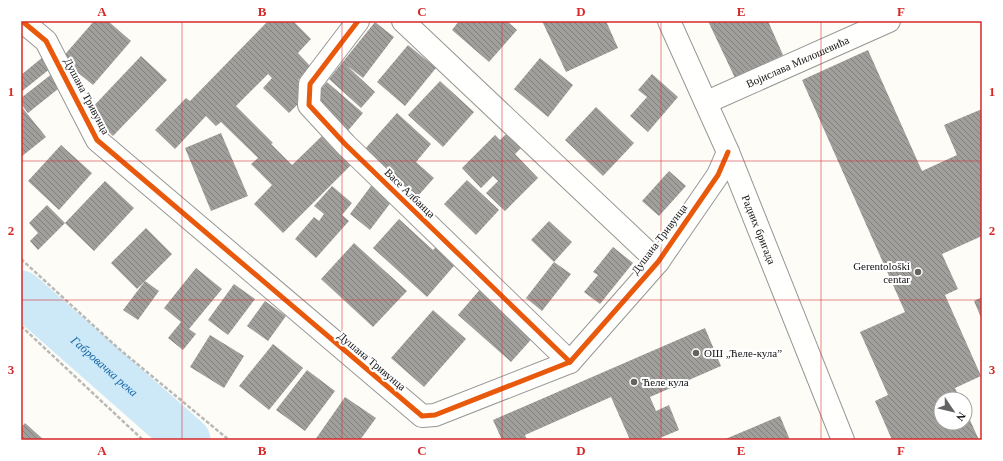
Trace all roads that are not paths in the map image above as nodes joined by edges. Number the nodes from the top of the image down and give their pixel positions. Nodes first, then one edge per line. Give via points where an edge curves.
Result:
1 (22, 21) edge
2 (358, 21) edge
3 (403, 21) edge
4 (670, 21) edge
5 (889, 21) edge
6 (707, 102) junction
7 (728, 152) junction
8 (658, 262) junction
9 (570, 362) junction
10 (843, 440) edge

1 - 9 street, Душана Тривунца via 46,41 97,140 422,416 434,415
2 - 9 street, Васе Албанца via 310,84 309,105 345,144
3 - 8 street
4 - 6 street, Радних бригада
5 - 6 street, Војислава Милошевића
6 - 7 street, Радних бригада
7 - 8 street, Душана Тривунца via 718,174
7 - 10 street, Радних бригада
8 - 9 street, Душана Тривунца

